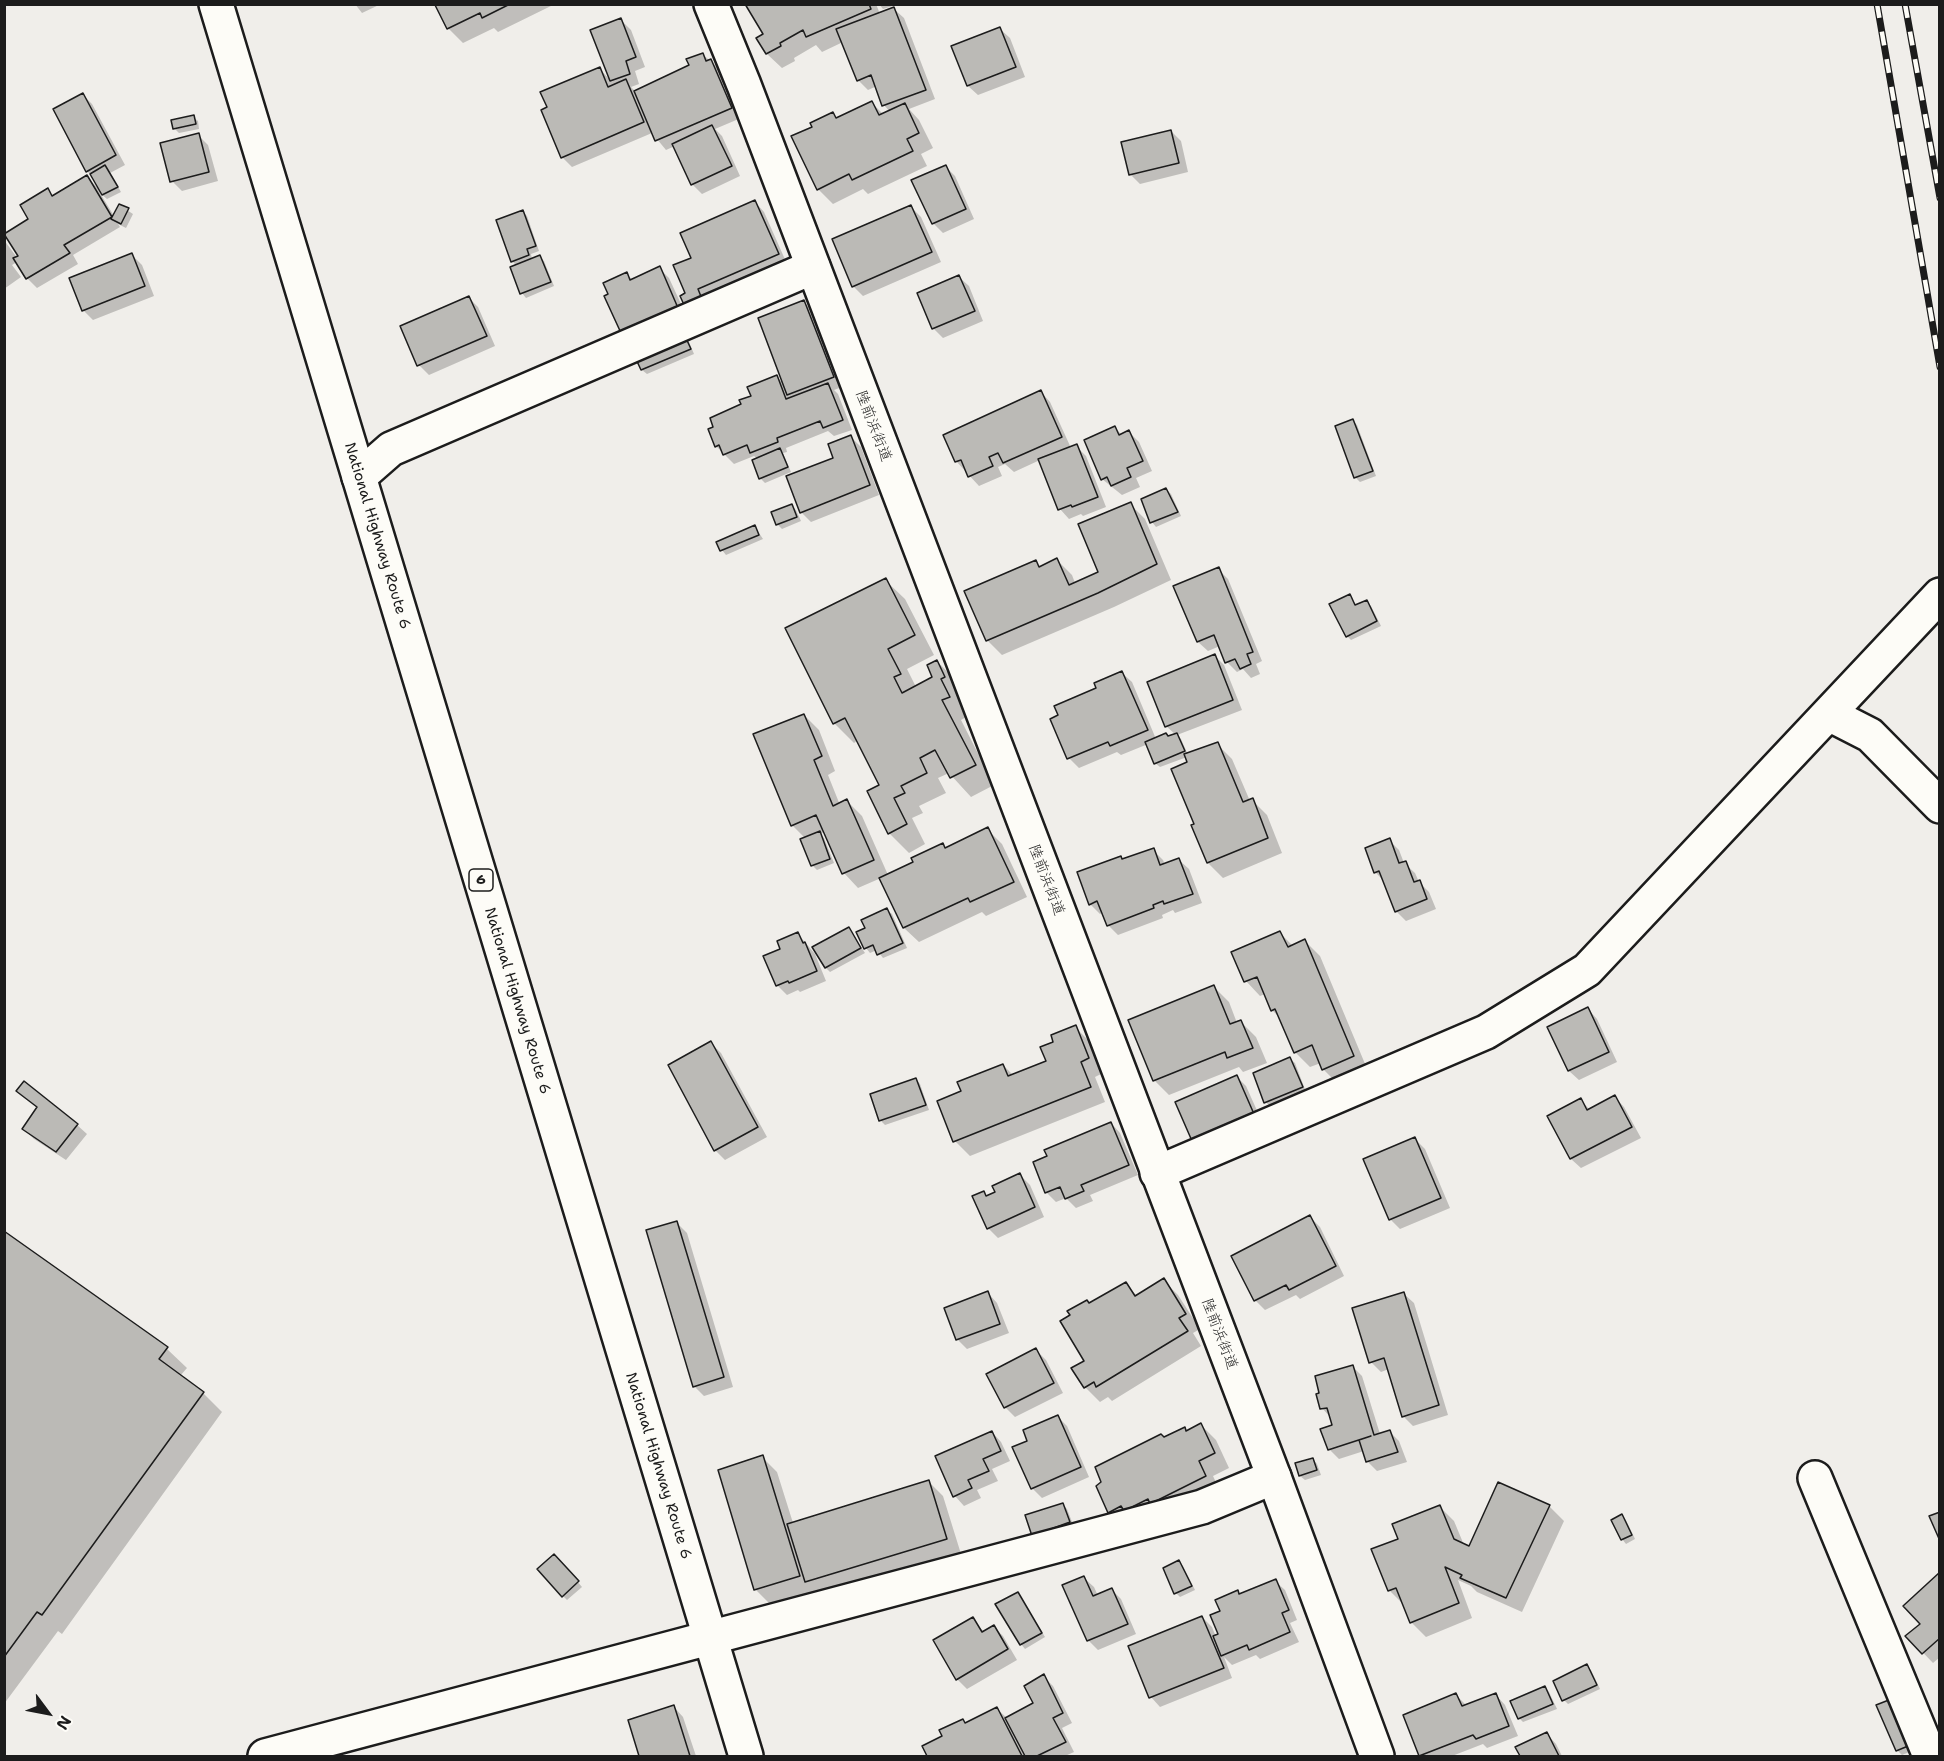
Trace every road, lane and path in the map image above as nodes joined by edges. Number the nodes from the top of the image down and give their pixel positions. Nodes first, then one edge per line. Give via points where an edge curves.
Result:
1 (216, 4) edge
2 (711, 4) edge
3 (813, 267) junction
4 (359, 477) junction
5 (1940, 595) edge
6 (1829, 714) junction
7 (1940, 806) edge
8 (1158, 1173) junction
9 (1274, 1477) junction
10 (1815, 1478) dead end
11 (710, 1638) junction
12 (265, 1756) edge
13 (746, 1756) edge
14 (1377, 1756) edge
15 (1930, 1756) edge

1 - 4 main road, National Highway Route 6 / 6
2 - 3 main road, 陸前浜街道
3 - 4 main road via 391,449
3 - 8 main road, 陸前浜街道
4 - 11 main road, National Highway Route 6 / 6
5 - 6 main road
6 - 7 main road via 1870,735
6 - 8 main road via 1587,970 1486,1032
8 - 9 main road, 陸前浜街道
9 - 11 main road via 1202,1507
9 - 14 main road, 陸前浜街道
10 - 15 main road
11 - 12 main road
11 - 13 main road, National Highway Route 6 / 6

